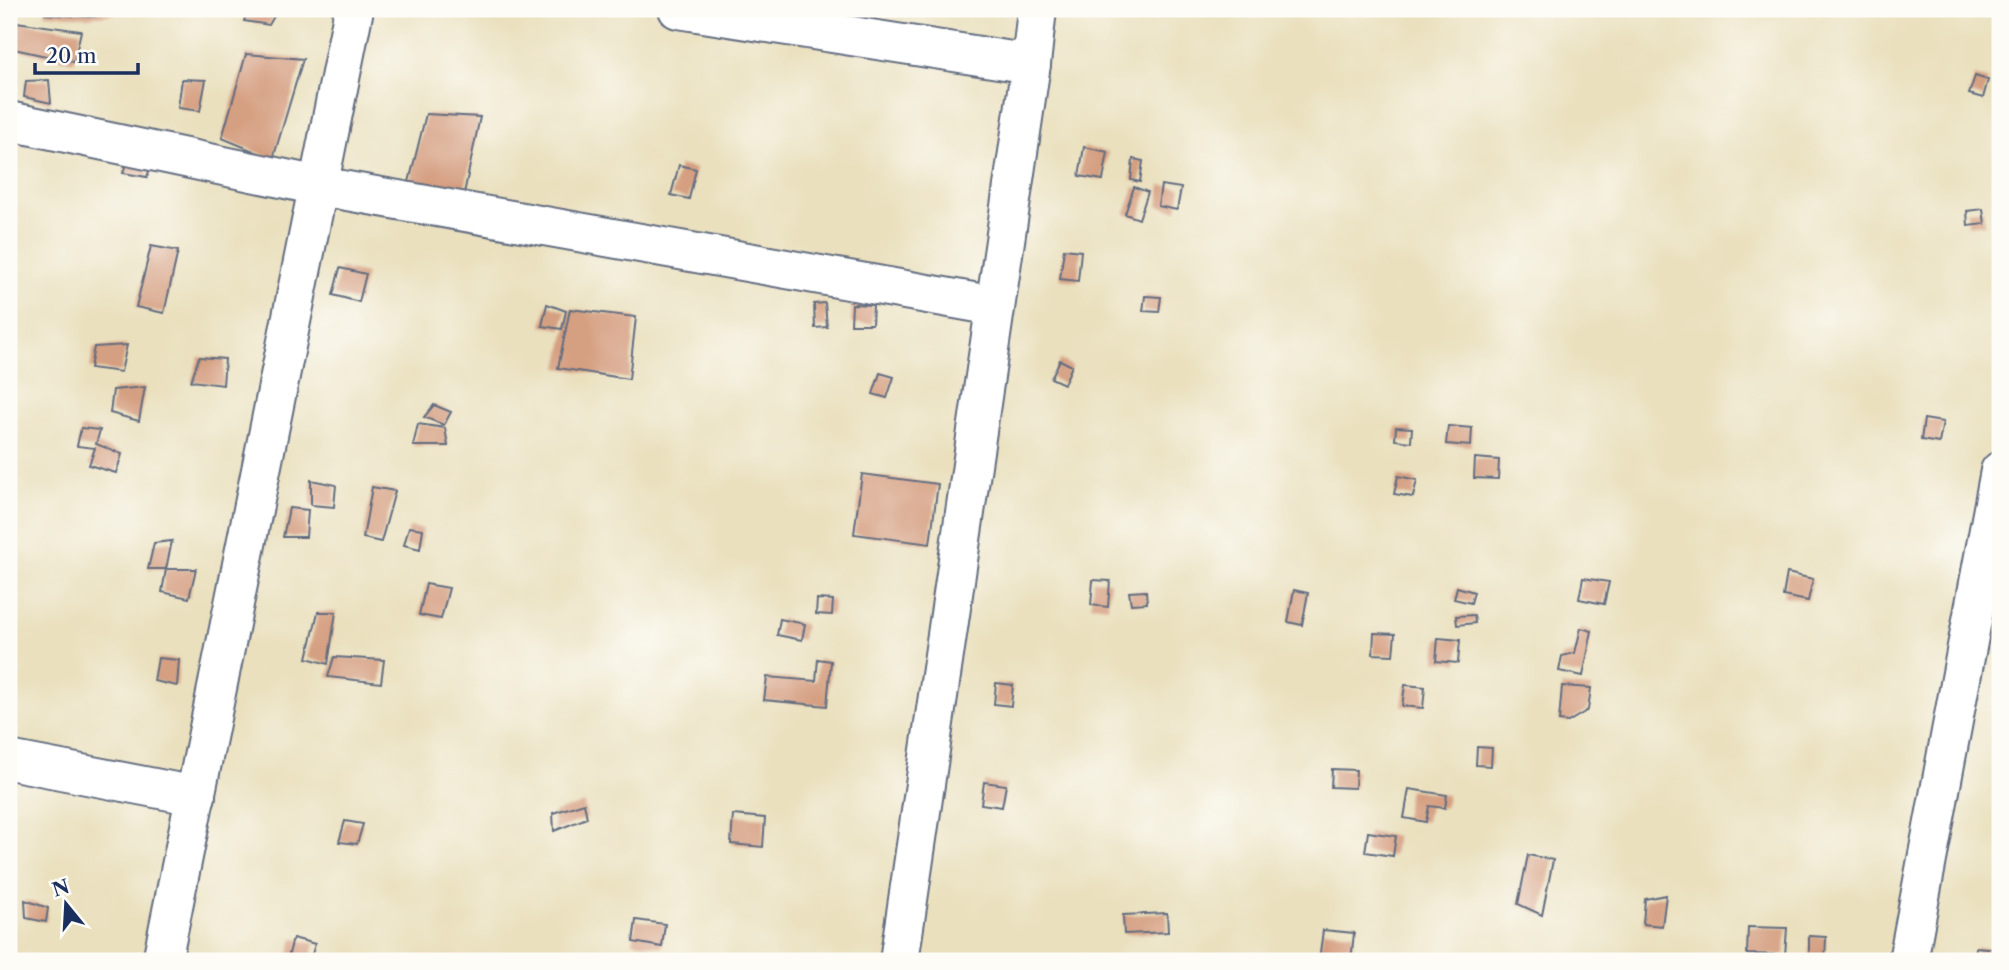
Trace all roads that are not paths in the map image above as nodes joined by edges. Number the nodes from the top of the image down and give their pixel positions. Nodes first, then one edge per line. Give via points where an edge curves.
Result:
1 (354, 9) edge
2 (678, 9) edge
3 (1037, 9) edge
4 (1031, 64) junction
5 (9, 121) edge
6 (318, 186) junction
7 (995, 306) junction
8 (2000, 471) edge
9 (9, 760) edge
10 (196, 796) junction
11 (162, 961) edge
12 (899, 961) edge
13 (1908, 961) edge

1 - 6 street
2 - 4 street
3 - 4 street
4 - 7 street
5 - 6 street
6 - 7 street
6 - 10 street
7 - 12 street
8 - 13 street
9 - 10 street
10 - 11 street

